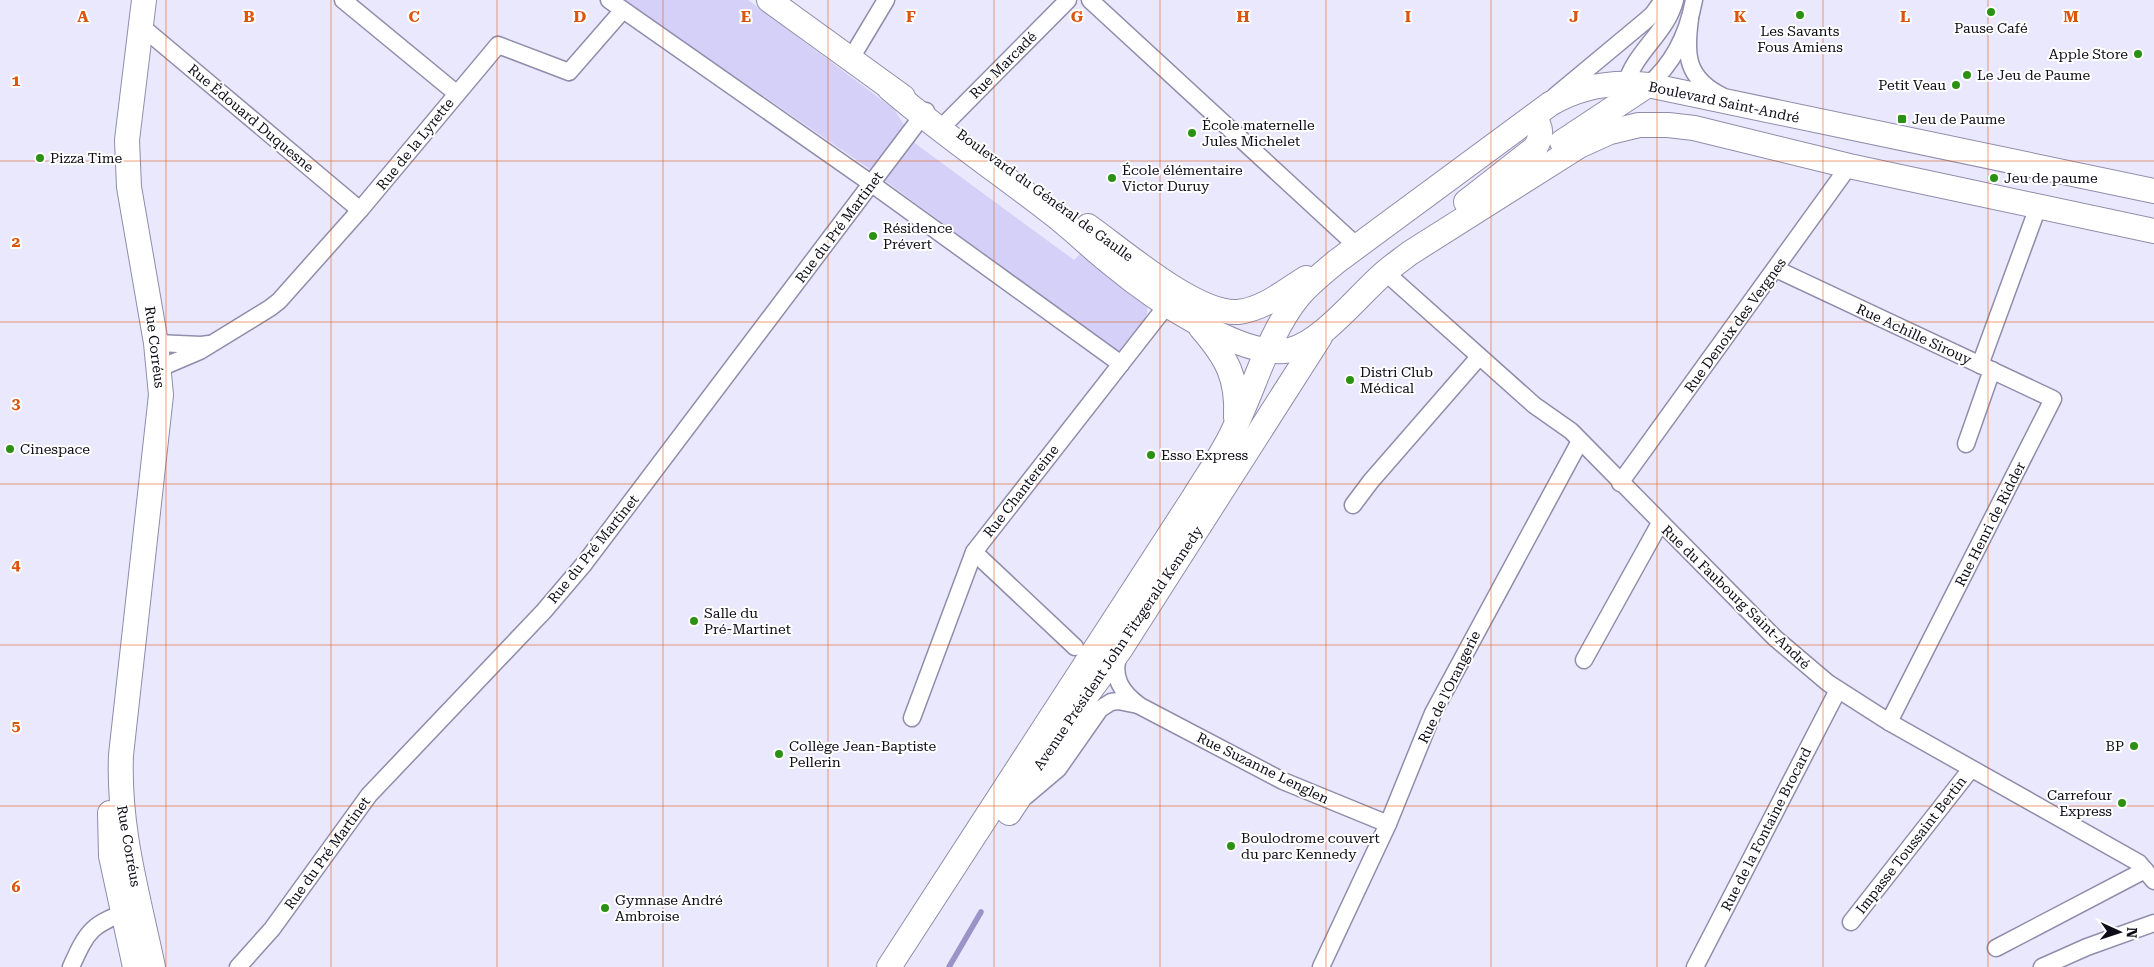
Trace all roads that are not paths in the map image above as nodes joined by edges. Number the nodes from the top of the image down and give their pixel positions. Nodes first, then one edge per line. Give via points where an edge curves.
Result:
1 (144, 0) edge
2 (343, 0) edge
3 (609, 0) edge
4 (769, 0) edge
5 (886, 0) edge
6 (1068, 0) edge
7 (1090, 0) edge
8 (1663, 0) edge
9 (1675, 0) edge
10 (1694, 0) edge
11 (623, 10) junction
12 (1690, 19) junction
13 (141, 26) junction
14 (850, 60) junction
15 (1633, 90) junction
16 (456, 93) junction
17 (1752, 108) junction
18 (1534, 116) junction
19 (933, 120) junction
20 (1654, 124) junction
21 (1849, 166) junction
22 (872, 184) junction
23 (2154, 191) edge
24 (1487, 203) junction
25 (2038, 207) junction
26 (360, 210) junction
27 (2154, 231) edge
28 (1358, 247) junction
29 (1410, 253) junction
30 (1336, 262) junction
31 (1776, 269) junction
32 (1385, 272) junction
33 (1173, 297) junction
34 (1194, 320) junction
35 (1326, 328) junction
36 (156, 343) junction
37 (212, 344) junction
38 (1268, 351) junction
39 (1479, 357) junction
40 (1121, 364) junction
41 (160, 368) junction
42 (1986, 368) junction
43 (1235, 428) junction
44 (1580, 441) junction
45 (1966, 444) dead end
46 (1620, 483) junction
47 (1353, 505) dead end
48 (1660, 523) junction
49 (974, 552) junction
50 (1075, 647) dead end
51 (1120, 650) junction
52 (1584, 660) dead end
53 (1838, 690) junction
54 (1140, 706) junction
55 (912, 718) dead end
56 (1889, 722) junction
57 (1971, 768) junction
58 (1013, 807) junction
59 (1388, 824) junction
60 (2148, 868) edge
61 (131, 910) junction
62 (1851, 922) dead end
63 (2154, 923) edge
64 (1996, 948) dead end
65 (72, 967) edge
66 (135, 967) edge
67 (152, 967) edge
68 (238, 967) edge
69 (889, 967) edge
70 (908, 967) edge
71 (1321, 967) edge
72 (1695, 967) edge
73 (2042, 967) edge

1 - 13 main road, Rue Corréus
2 - 16 street
3 - 11 street
4 - 14 main road
5 - 14 street
6 - 19 street, Rue Marcadé
7 - 28 street
8 - 18 street via 1654,14 1575,77
9 - 15 street via 1667,21 1636,62
10 - 12 street
11 - 16 street, Rue de la Lyrette via 569,72 498,44
11 - 22 street
12 - 15 street via 1681,43 1660,72
12 - 17 street via 1688,53 1697,77 1715,92
13 - 26 street, Rue Édouard Duquesne
13 - 36 main road, Rue Corréus via 127,162
14 - 19 main road, Boulevard du Général de Gaulle
15 - 17 main road, Boulevard Saint-André
15 - 18 main road, Boulevard Saint-André via 1594,86 1570,94
15 - 20 main road via 1636,115
15 - 24 main road via 1537,159
16 - 26 street, Rue de la Lyrette
17 - 23 main road, Boulevard Saint-André
18 - 28 main road, Boulevard Saint-André
18 - 29 main road via 1541,130 1535,148 1474,195
19 - 22 street, Rue du Pré Martinet
19 - 33 main road, Boulevard du Général de Gaulle via 995,156
20 - 21 main road via 1694,128
20 - 24 main road via 1621,128 1590,141
21 - 25 main road
21 - 31 street, Rue Denoix des Vergnes
22 - 40 street
22 - 68 street, Rue du Pré Martinet via 584,564 544,611 373,790 272,930
24 - 29 main road
25 - 27 main road
25 - 42 street, Rue Achille Sirouy
26 - 37 street, Rue de la Lyrette via 274,304
28 - 30 main road, Boulevard Saint-André
28 - 32 main road
29 - 32 main road
30 - 33 main road, Boulevard du Général de Gaulle via 1271,301 1238,312
30 - 38 main road, Boulevard Saint-André via 1300,295
31 - 42 street, Rue Achille Sirouy
31 - 46 street, Rue Denoix des Vergnes
32 - 35 main road
32 - 39 street, Rue du Faubourg Saint-André
33 - 34 main road
33 - 40 street, Rue Chantereine
34 - 38 main road via 1236,341
34 - 43 main road via 1220,352 1231,372 1236,397
35 - 38 main road via 1300,347
35 - 51 main road, Avenue Président John Fitzgerald Kennedy
36 - 37 street
36 - 41 main road, Rue Corréus
37 - 41 street, Rue de la Lyrette
38 - 43 main road, Avenue Président John Fitzgerald Kennedy
39 - 44 street, Rue du Faubourg Saint-André
39 - 47 street
40 - 49 street, Rue Chantereine
41 - 61 main road, Rue Corréus via 160,422 109,832 111,856
42 - 45 street
42 - 56 street, Rue Henri de Ridder via 2054,398
43 - 69 main road, Avenue Président John Fitzgerald Kennedy via 1168,539
44 - 46 street, Rue du Faubourg Saint-André
44 - 59 street, Rue de l'Orangerie via 1433,713
46 - 48 street, Rue du Faubourg Saint-André
48 - 52 street
48 - 53 street, Rue du Faubourg Saint-André via 1775,638
49 - 50 street
49 - 55 street, Rue Chantereine
51 - 54 street, Rue Suzanne Lenglen via 1116,670 1119,685
51 - 58 main road, Avenue Président John Fitzgerald Kennedy
53 - 56 street, Rue du Faubourg Saint-André
53 - 72 street, Rue de la Fontaine Brocard
54 - 58 street, Rue Suzanne Lenglen via 1118,701 1100,709 1058,769
54 - 59 street, Rue Suzanne Lenglen via 1283,780
56 - 57 street, Rue du Faubourg Saint-André
57 - 60 street, Rue du Faubourg Saint-André
57 - 62 street, Impasse Toussaint Bertin
58 - 70 main road, Avenue Président John Fitzgerald Kennedy
59 - 71 street, Rue de l'Orangerie
60 - 64 street
61 - 65 street via 91,929
61 - 66 main road, Rue Corréus
61 - 67 main road, Rue Corréus
63 - 73 street

